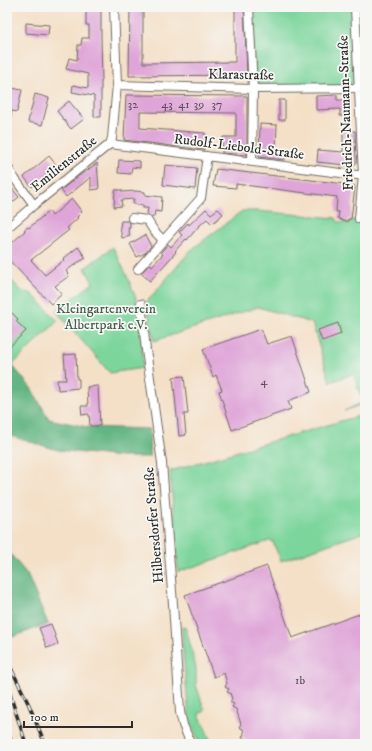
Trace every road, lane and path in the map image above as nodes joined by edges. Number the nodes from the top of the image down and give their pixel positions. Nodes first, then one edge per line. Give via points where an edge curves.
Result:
1 (114, 7) edge
2 (249, 7) edge
3 (355, 7) edge
4 (116, 85) junction
5 (362, 88) edge
6 (253, 89) junction
7 (110, 144) junction
8 (207, 156) junction
9 (252, 162) junction
10 (7, 166) edge
11 (364, 175) edge
12 (34, 205) junction
13 (132, 218) dead end
14 (359, 219) dead end
15 (7, 228) edge
16 (163, 240) junction
17 (138, 269) dead end
18 (141, 304) dead end
19 (191, 744) edge

1 - 4 street
2 - 6 street
3 - 5 street, Friedrich-Naumann-Straße
4 - 6 street, Klarastraße
4 - 7 street
5 - 6 street, Klarastraße
5 - 11 street, Friedrich-Naumann-Straße
6 - 9 street
7 - 8 street, Rudolf-Liebold-Straße
7 - 12 street, Emilienstraße
8 - 9 street, Rudolf-Liebold-Straße
8 - 16 street via 201,198
9 - 11 street, Rudolf-Liebold-Straße
10 - 12 street, Emilienstraße
11 - 14 street, Friedrich-Naumann-Straße
12 - 15 street, Emilienstraße
13 - 16 street via 147,220
16 - 17 street
18 - 19 street, Hilbersdorfer Straße via 162,463 180,712

